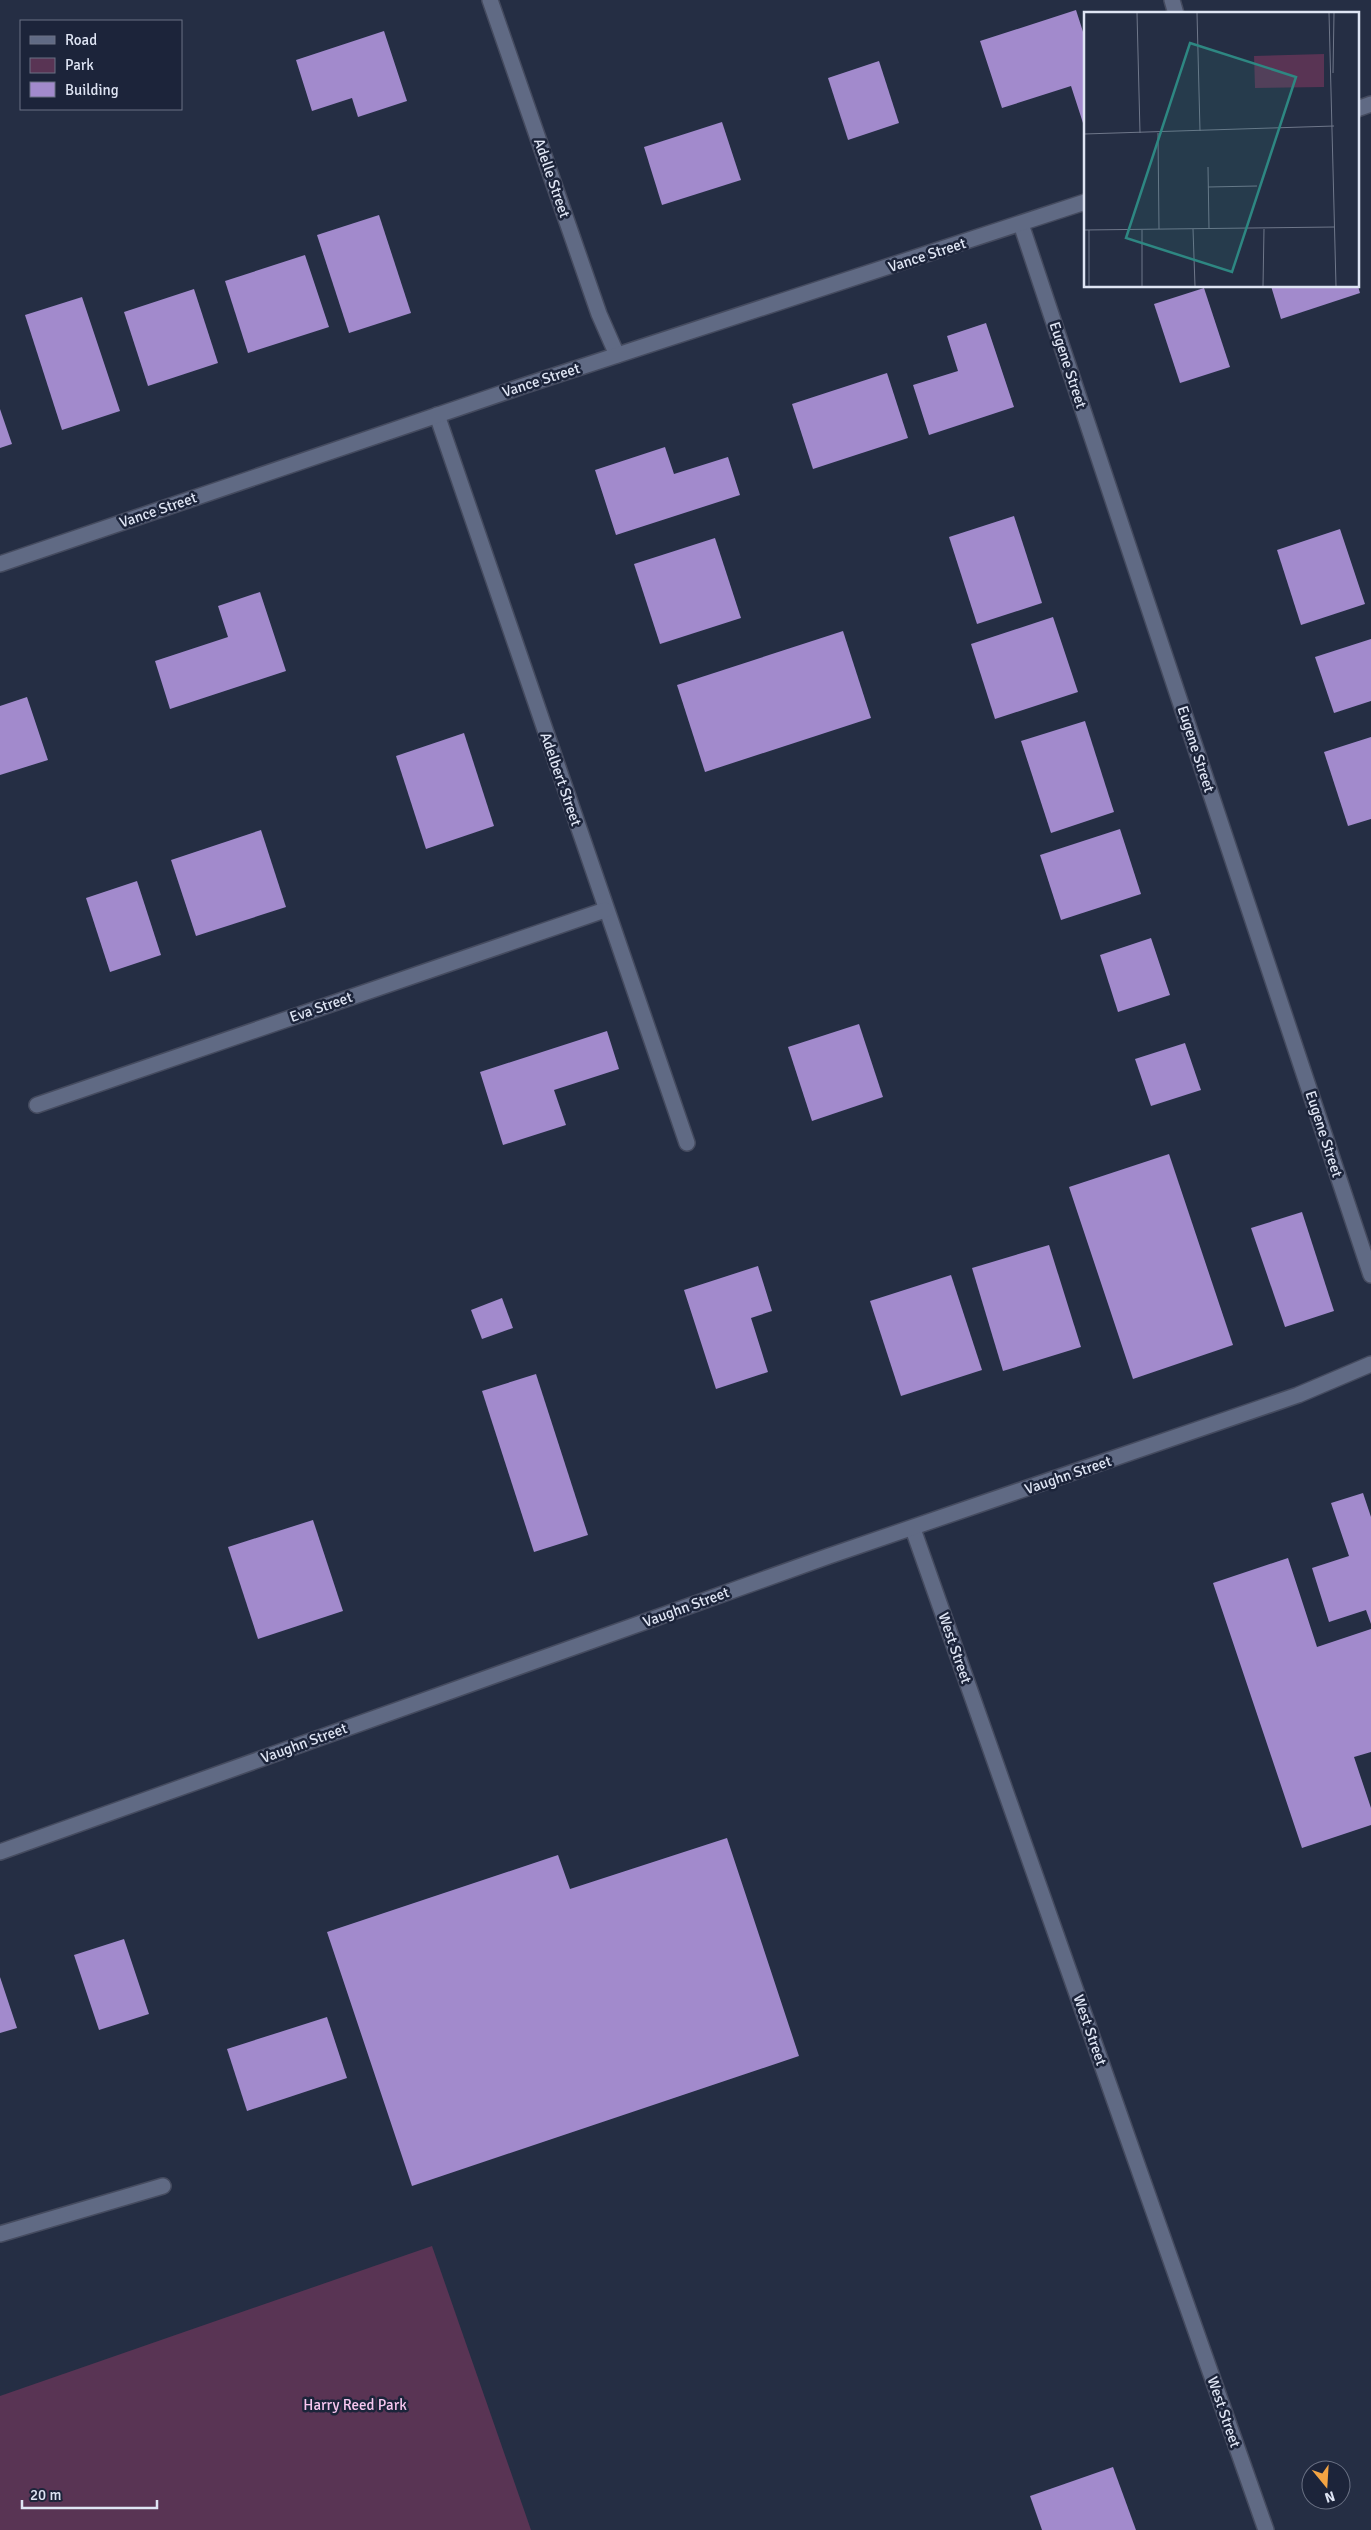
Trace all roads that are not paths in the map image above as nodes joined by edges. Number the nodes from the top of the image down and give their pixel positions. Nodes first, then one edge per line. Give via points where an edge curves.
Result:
1 (490, 0) edge
2 (1371, 104) edge
3 (1358, 109) edge
4 (1084, 202) edge
5 (1021, 224) junction
6 (617, 355) junction
7 (437, 415) junction
8 (0, 564) edge
9 (605, 910) junction
10 (37, 1105) dead end
11 (687, 1143) dead end
12 (1371, 1275) edge
13 (1371, 1364) edge
14 (913, 1529) junction
15 (0, 1852) edge
16 (163, 2186) dead end
17 (0, 2234) edge
18 (1266, 2530) edge

1 - 6 street, Adelle Street via 599,314
2 - 3 street
4 - 5 street, Vance Street
5 - 6 street, Vance Street
5 - 12 street, Eugene Street
6 - 7 street, Vance Street
7 - 8 street, Vance Street
7 - 9 street, Adelbert Street
9 - 10 street, Eva Street
9 - 11 street, Adelbert Street
13 - 14 street, Vaughn Street via 1298,1395
14 - 15 street, Vaughn Street
14 - 18 street, West Street
16 - 17 street

